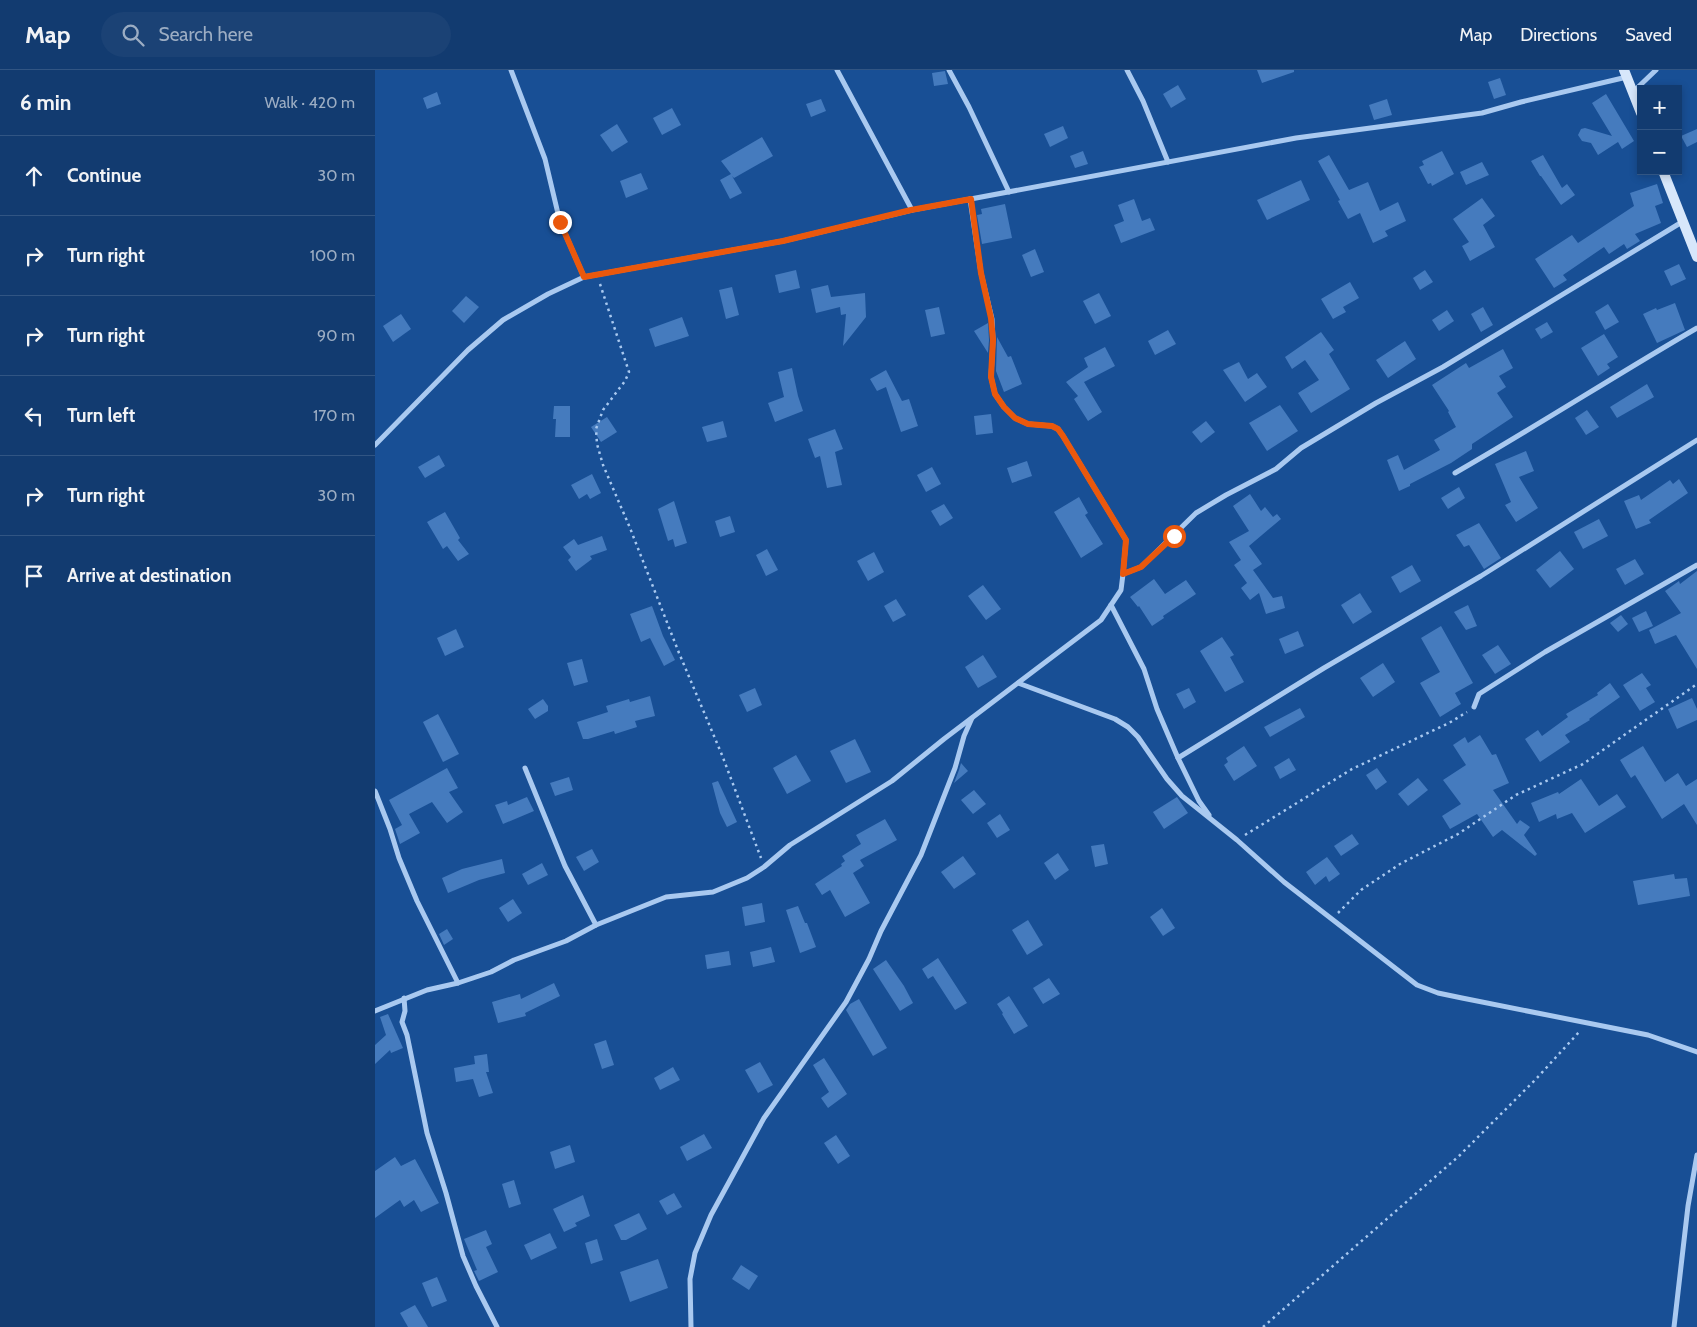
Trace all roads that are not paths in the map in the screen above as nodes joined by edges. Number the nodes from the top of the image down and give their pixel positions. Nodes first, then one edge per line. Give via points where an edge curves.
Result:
1 (511, 70) edge
2 (837, 70) edge
3 (949, 70) edge
4 (1127, 70) edge
5 (1656, 70) edge
6 (1626, 73) edge
7 (1633, 93) junction
8 (1637, 103) edge
9 (1168, 162) junction
10 (1664, 175) edge
11 (1009, 192) junction
12 (971, 199) junction
13 (911, 210) junction
14 (1682, 222) junction
15 (1697, 257) edge
16 (584, 277) junction
17 (1697, 328) edge
18 (1697, 440) edge
19 (375, 445) edge
20 (1455, 473) dead end
21 (1697, 565) edge
22 (1123, 574) junction
23 (1111, 605) junction
24 (1018, 683) junction
25 (1474, 707) road end
26 (972, 717) junction
27 (1178, 758) junction
28 (525, 768) dead end
29 (375, 791) edge
30 (1213, 820) junction
31 (596, 925) junction
32 (458, 983) junction
33 (404, 998) junction
34 (375, 1011) edge
35 (1697, 1052) edge
36 (1697, 1155) edge
37 (497, 1327) edge
38 (691, 1327) edge
39 (1674, 1327) edge

1 - 16 street via 545,159 560,222
2 - 13 street
3 - 11 street
4 - 9 street
5 - 7 street
6 - 7 street
6 - 9 street via 1482,113 1296,138
7 - 8 street
9 - 11 street
10 - 14 street
11 - 12 street
12 - 13 street
12 - 22 street via 991,318 991,377 995,394 1015,418 1028,424 1052,426 1063,436 1126,540
13 - 16 street via 783,241
14 - 15 street
14 - 22 street via 1443,367 1301,448 1276,470 1196,513 1141,567
16 - 19 street via 503,320 468,350
17 - 20 street
18 - 27 street via 1481,576
21 - 25 street via 1537,657 1479,694
22 - 23 street via 1121,590
23 - 24 street via 1101,620
23 - 27 street via 1144,669
24 - 26 street
24 - 30 street via 1115,719 1128,727 1182,796
26 - 31 street via 892,781 790,845 747,878 713,892 665,897
26 - 38 street via 921,855 869,959 846,1002 764,1118 711,1215 695,1253 690,1279
27 - 30 street via 1199,801
28 - 31 street via 565,866
29 - 32 street via 417,901
30 - 35 street via 1284,882 1417,985 1461,998 1648,1035
31 - 32 street via 566,941
32 - 33 street
33 - 34 street
33 - 37 street via 402,1022 427,1133 463,1256
36 - 39 street

